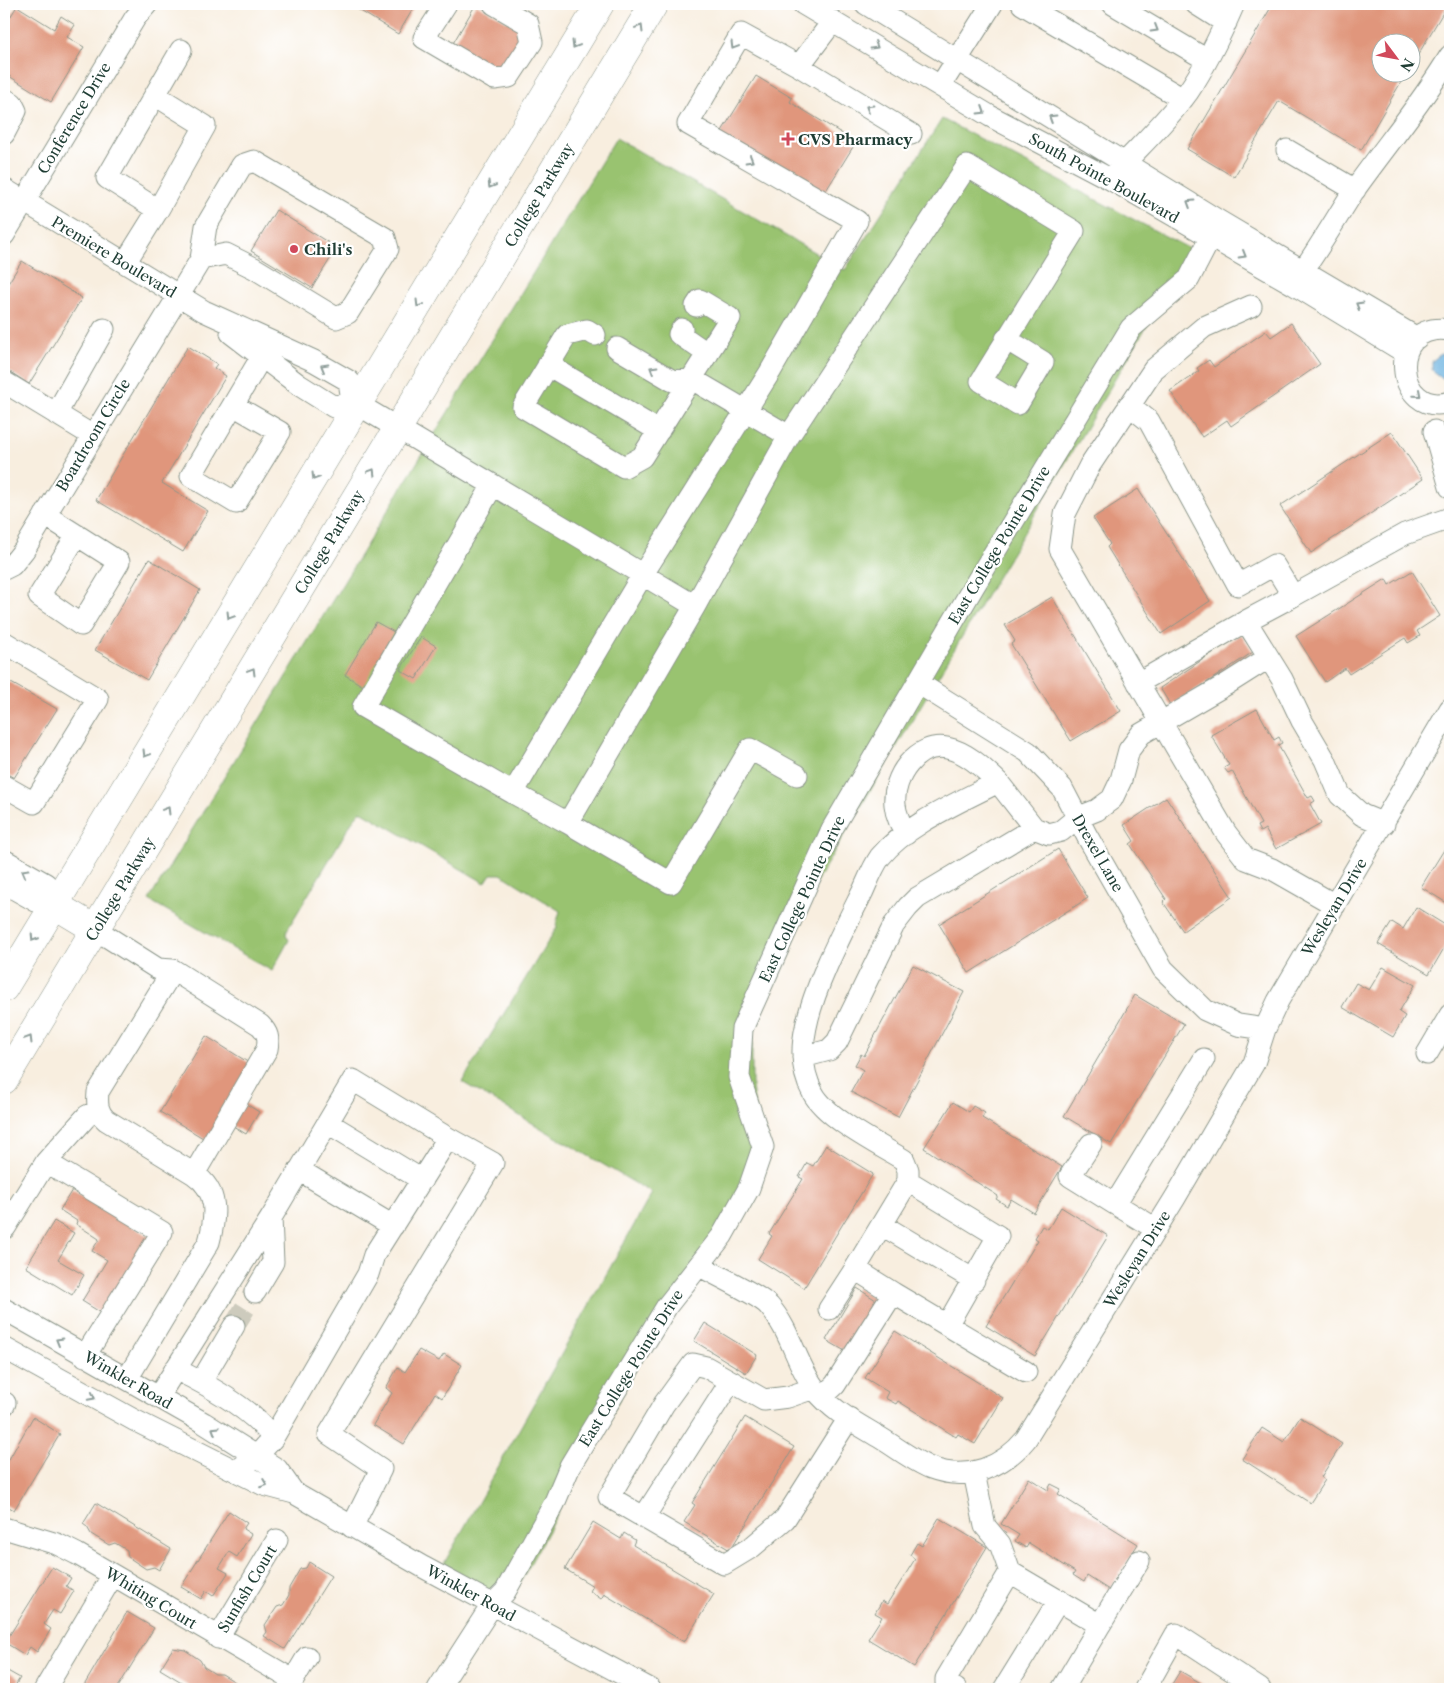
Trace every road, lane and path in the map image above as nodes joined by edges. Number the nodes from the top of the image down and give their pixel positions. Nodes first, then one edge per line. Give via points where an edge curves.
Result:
1 (147, 4) edge
2 (446, 4) edge
3 (494, 4) edge
4 (600, 4) edge
5 (654, 4) edge
6 (803, 4) edge
7 (866, 4) edge
8 (992, 4) edge
9 (1022, 4) edge
10 (1113, 4) edge
11 (1196, 4) edge
12 (1234, 4) edge
13 (833, 21) junction
14 (1226, 23) junction
15 (181, 50) dead end
16 (1450, 56) edge
17 (957, 59) junction
18 (1207, 60) junction
19 (799, 66) junction
20 (941, 85) junction
21 (155, 95) junction
22 (4, 98) edge
23 (1182, 98) junction
24 (4, 134) edge
25 (911, 134) dead end
26 (1287, 150) dead end
27 (1125, 163) junction
28 (1110, 179) junction
29 (4, 189) edge
30 (1355, 190) junction
31 (24, 202) junction
32 (158, 210) junction
33 (1215, 229) junction
34 (4, 235) edge
35 (201, 259) junction
36 (125, 263) junction
37 (1298, 277) junction
38 (178, 295) junction
39 (696, 306) dead end
40 (1251, 306) dead end
41 (204, 311) junction
42 (104, 329) dead end
43 (682, 329) dead end
44 (1450, 330) edge
45 (595, 335) dead end
46 (1006, 339) dead end
47 (1411, 345) junction
48 (617, 348) dead end
49 (708, 354) junction
50 (262, 356) junction
51 (548, 366) junction
52 (692, 379) junction
53 (4, 382) edge
54 (1450, 402) edge
55 (355, 403) junction
56 (233, 405) junction
57 (1129, 405) junction
58 (746, 410) junction
59 (56, 414) junction
60 (399, 428) junction
61 (659, 431) junction
62 (1434, 431) dead end
63 (93, 436) junction
64 (789, 436) junction
65 (494, 485) junction
66 (1450, 487) edge
67 (45, 515) junction
68 (1450, 518) edge
69 (77, 535) dead end
70 (4, 569) edge
71 (643, 574) junction
72 (1293, 596) junction
73 (695, 606) junction
74 (1246, 621) junction
75 (4, 642) edge
76 (1268, 658) junction
77 (918, 683) junction
78 (1138, 683) junction
79 (1450, 709) edge
80 (1162, 722) junction
81 (797, 776) dead end
82 (998, 782) junction
83 (4, 786) edge
84 (513, 793) junction
85 (1077, 818) junction
86 (568, 823) junction
87 (1384, 824) junction
88 (1034, 828) junction
89 (906, 834) junction
90 (4, 860) edge
91 (4, 883) edge
92 (1335, 904) junction
93 (55, 905) junction
94 (96, 929) junction
95 (173, 970) junction
96 (4, 988) edge
97 (1450, 1015) edge
98 (1265, 1029) junction
99 (1427, 1054) dead end
100 (803, 1057) junction
101 (1204, 1059) dead end
102 (4, 1080) edge
103 (99, 1110) junction
104 (328, 1123) junction
105 (448, 1138) junction
106 (1091, 1144) dead end
107 (46, 1162) junction
108 (299, 1170) junction
109 (194, 1174) junction
110 (422, 1180) junction
111 (908, 1182) junction
112 (1115, 1204) junction
113 (271, 1218) junction
114 (882, 1225) junction
115 (392, 1226) junction
116 (5, 1228) edge
117 (1156, 1229) junction
118 (700, 1266) junction
119 (855, 1270) junction
120 (974, 1280) junction
121 (255, 1292) tunnel mouth
122 (893, 1293) junction
123 (4, 1309) edge
124 (829, 1309) dead end
125 (947, 1325) junction
126 (234, 1326) tunnel mouth
127 (4, 1348) edge
128 (85, 1356) junction
129 (175, 1369) junction
130 (1026, 1372) dead end
131 (127, 1380) junction
132 (731, 1381) junction
133 (201, 1382) junction
134 (818, 1393) junction
135 (158, 1397) junction
136 (848, 1418) junction
137 (273, 1438) junction
138 (257, 1456) junction
139 (236, 1471) junction
140 (974, 1473) junction
141 (294, 1493) junction
142 (644, 1517) junction
143 (352, 1527) junction
144 (4, 1528) edge
145 (277, 1540) dead end
146 (1139, 1561) dead end
147 (1010, 1572) junction
148 (113, 1576) junction
149 (1059, 1600) junction
150 (492, 1604) junction
151 (1100, 1625) junction
152 (218, 1638) junction
153 (306, 1658) dead end
154 (291, 1685) edge
155 (45, 1689) edge
156 (438, 1689) edge
157 (650, 1689) edge
158 (956, 1689) edge
159 (1004, 1689) edge
160 (1062, 1689) edge
161 (1145, 1689) edge
162 (1260, 1689) edge

1 - 31 street, Conference Drive via 135,18
2 - 3 street via 424,38 494,79 509,77 532,42 528,24
4 -> 55 main road
60 -> 5 main road, College Parkway
6 - 13 street, South Pointe Boulevard
7 - 17 street, South Pointe Boulevard
8 - 17 street
9 - 23 street
10 -> 18 street
11 - 14 street
12 - 14 street
13 - 19 street
13 -> 20 street, South Pointe Boulevard
14 - 18 street
15 - 21 street
16 - 30 street via 1429,92
17 - 20 street
27 -> 17 street, South Pointe Boulevard
18 - 23 street
25 -> 19 street
19 -> 58 street via 741,34 688,124 857,221
20 -> 28 street, South Pointe Boulevard via 990,116
21 - 32 street via 205,126
21 - 32 street via 107,178
22 - 24 street via 16,111
23 - 27 street
26 - 30 street
27 - 28 street
33 -> 27 street, South Pointe Boulevard
28 - 33 street, South Pointe Boulevard
29 - 31 street, Premiere Boulevard
30 - 37 street
31 - 34 street, Conference Drive
31 - 36 street, Premiere Boulevard
32 - 36 street
33 - 37 street, South Pointe Boulevard
33 - 77 street, East College Pointe Drive via 1189,279 1131,328
35 - 35 street via 226,254 336,318 348,313 388,249 385,238 254,161 242,165 206,226
35 - 38 street, Boardroom Circle
36 - 38 street, Premiere Boulevard
37 - 47 street, South Pointe Boulevard
38 - 41 street, Premiere Boulevard
38 - 63 street, Boardroom Circle
39 - 49 street via 700,300 730,318
40 - 57 street via 1204,327 1154,369
41 - 50 street, Premiere Boulevard
55 -> 41 street, Premiere Boulevard via 349,381 314,361
42 - 59 street
43 - 49 street via 679,334
44 - 47 street via 1428,331
45 - 51 street via 587,330 567,335
46 - 64 street via 1074,231 967,166
47 -> 54 street via 1404,375 1408,385 1415,394 1435,404
52 -> 48 street via 673,381
49 - 52 street
50 - 55 street, Premiere Boulevard via 334,407
50 - 56 street
51 - 61 street
51 - 61 street via 523,407 624,467 642,457
52 - 58 street
52 - 61 street
53 - 59 street
55 - 60 street
55 -> 93 main road
56 - 56 street via 191,476 236,503 280,432
57 - 72 street via 1149,421 1238,585 1274,565
57 - 78 street via 1090,465 1065,514 1060,549
58 - 64 street
58 - 71 street
59 - 63 street
60 - 65 street
94 -> 60 main road, College Parkway
62 - 66 street
63 - 67 street, Boardroom Circle
64 - 73 street
65 - 71 street
65 - 84 street via 363,706
67 - 69 street
67 - 70 street, Boardroom Circle via 24,550 12,565
68 - 72 street via 1405,534
71 - 73 street
71 - 84 street
72 - 74 street
73 - 86 street
74 - 76 street
74 - 78 street
75 - 83 street via 98,699 34,803
76 - 80 street
76 - 87 street via 1325,760 1340,796 1362,815
77 - 85 street, Drexel Lane via 1028,752 1062,788
77 - 118 street, East College Pointe Drive via 832,829 742,1029 739,1078 763,1147 749,1188 722,1236
78 - 80 street
79 - 87 street, Wesleyan Drive
80 - 85 street via 1140,734 1129,750 1112,799 1097,810
80 - 92 street via 1226,833 1246,859 1272,868
81 - 86 street via 750,749 671,883
82 - 88 street
82 - 89 street
82 - 89 street via 961,753 949,748 926,749 915,758 897,785 895,806
84 - 86 street
85 - 88 street via 1061,831 1049,834
85 - 98 street, Drexel Lane via 1163,969 1205,1010 1238,1025
87 - 92 street, Wesleyan Drive
88 - 100 street via 917,898 894,925 838,1042 829,1050
89 - 100 street via 880,858 849,919 824,974 806,1026
93 -> 90 street via 46,884
91 - 93 street via 36,900
92 - 98 street, Wesleyan Drive
93 - 94 main road
93 -> 96 main road
94 - 95 street via 158,969
102 -> 94 main road, College Parkway
95 - 103 street via 98,1092
95 - 109 street via 260,1025 269,1038 267,1049
97 - 99 street
98 - 117 street, Wesleyan Drive via 1254,1063
100 - 111 street via 806,1080 825,1110 904,1160
101 - 112 street
103 - 107 street via 87,1116
103 - 109 street via 106,1120
104 - 105 street via 353,1080
104 - 108 street
104 - 110 street
105 - 110 street
105 - 143 street via 493,1163 329,1434 380,1469
106 - 112 street via 1070,1176
107 - 116 street
107 - 128 street via 162,1232
108 - 113 street
108 - 115 street
109 - 131 street via 212,1192 214,1224 209,1242
110 - 115 street
111 - 114 street
111 - 120 street via 998,1236
112 - 117 street
113 - 121 street via 273,1262
113 - 129 street
114 - 119 street
114 - 120 street
115 - 137 street via 374,1254 368,1274
117 - 140 street, Wesleyan Drive via 1026,1439 1003,1461
118 - 134 street, Wesleyan Drive via 768,1304 786,1329
118 - 150 street, East College Pointe Drive via 668,1306 570,1466 554,1504 506,1592
119 - 122 street
119 - 124 street
120 - 125 street
122 - 125 street
122 - 134 street via 835,1385
128 -> 123 street, Winkler Road
125 - 130 street
126 - 133 street
127 -> 139 street, Winkler Road via 125,1415
128 - 131 street, Winkler Road
129 - 133 street
129 - 135 street
131 - 135 street, Winkler Road
132 - 134 street via 764,1400
132 - 142 street
132 - 142 street via 706,1367 693,1364 664,1404 609,1497
133 - 137 street via 263,1424
134 - 136 street, Wesleyan Drive
138 -> 135 street, Winkler Road
136 - 140 street, Wesleyan Drive via 931,1468
136 - 142 street via 785,1519 752,1547 724,1564
137 - 138 street
138 - 139 street
138 - 141 street, Winkler Road via 277,1469
139 -> 141 street, Winkler Road via 264,1485
140 - 147 street via 985,1526 1000,1544
141 - 143 street, Winkler Road
143 - 150 street, Winkler Road
144 - 148 street, Whiting Court via 57,1544
145 - 152 street, Sunfish Court
146 - 151 street
147 - 149 street
147 - 158 street via 946,1679 946,1683
148 - 152 street, Whiting Court
148 - 155 street
149 - 151 street
149 - 159 street
150 - 156 street, East College Pointe Drive
150 - 157 street, Winkler Road
151 - 160 street
152 - 154 street, Whiting Court
153 - 154 street
161 - 162 street via 1176,1634

